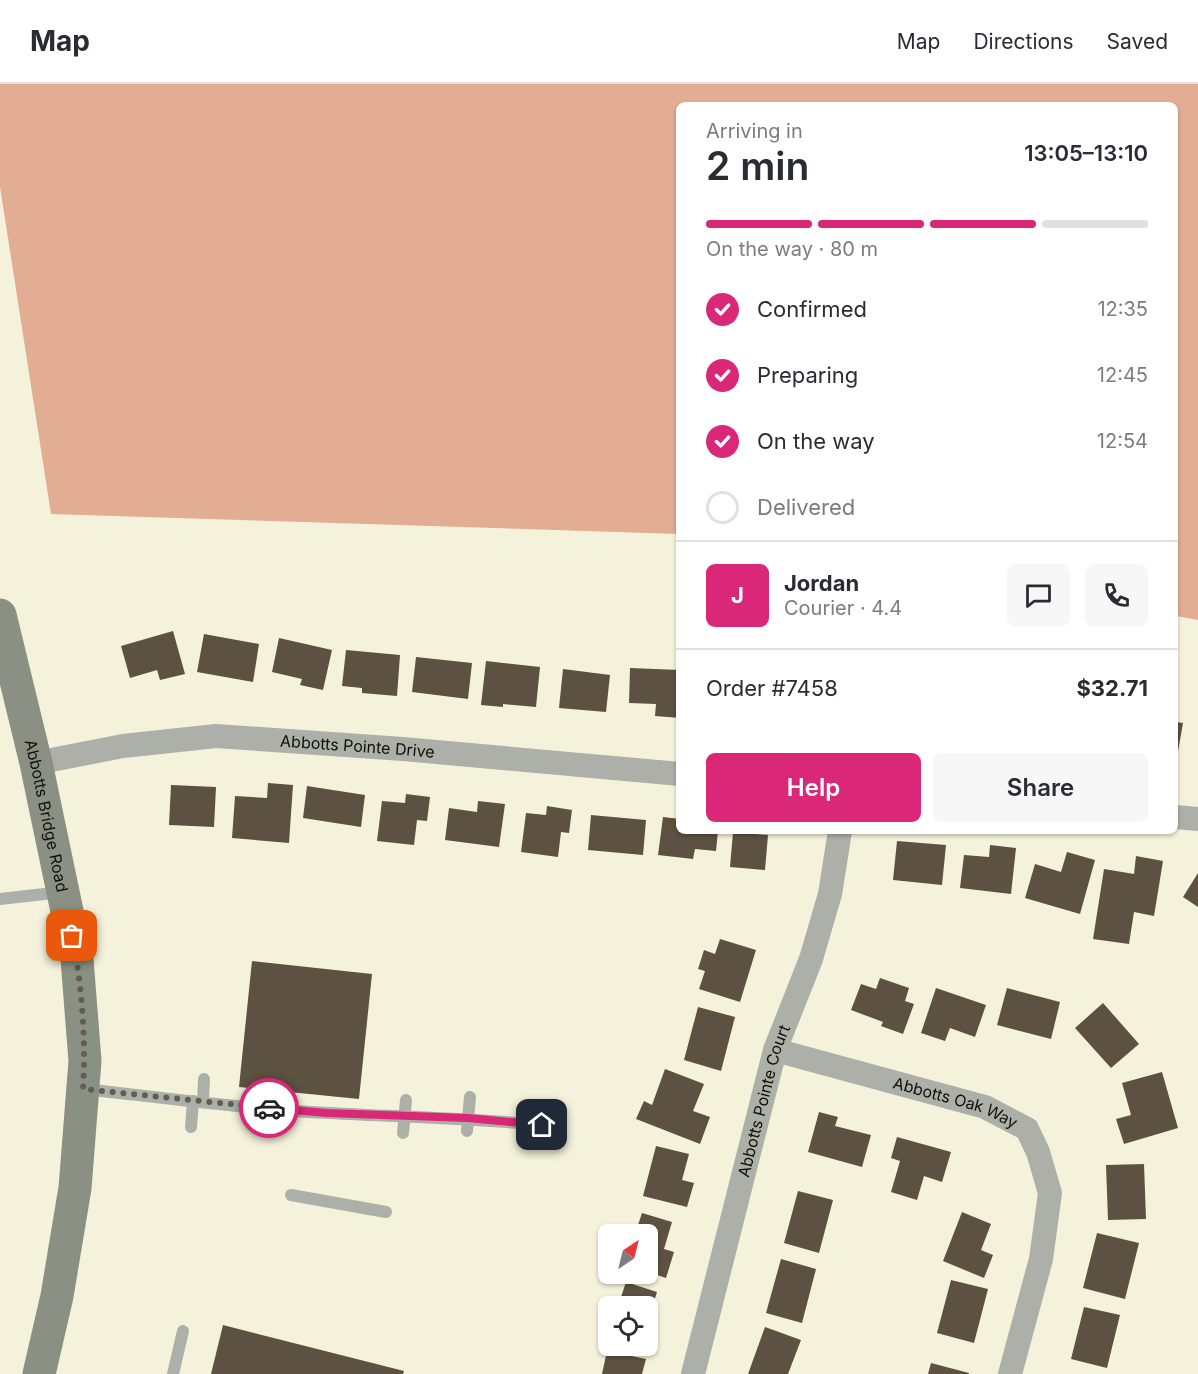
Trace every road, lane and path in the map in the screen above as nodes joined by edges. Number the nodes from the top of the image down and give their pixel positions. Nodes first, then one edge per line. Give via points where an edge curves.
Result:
1 (0, 615) edge
2 (36, 763) junction
3 (676, 774) edge
4 (1178, 817) edge
5 (1198, 819) edge
6 (840, 834) edge
7 (63, 892) junction
8 (0, 899) edge
9 (775, 1050) junction
10 (204, 1078) dead end
11 (83, 1089) junction
12 (470, 1096) dead end
13 (406, 1100) dead end
14 (198, 1102) junction
15 (404, 1115) junction
16 (468, 1124) junction
17 (191, 1127) dead end
18 (403, 1133) dead end
19 (541, 1143) dead end
20 (291, 1195) dead end
21 (386, 1212) dead end
22 (183, 1331) dead end
23 (39, 1374) edge
24 (173, 1374) edge
25 (693, 1374) edge
26 (1010, 1374) edge

1 - 2 main road, Abbotts Bridge Road
2 - 3 street, Abbotts Pointe Drive via 123,746 216,736
2 - 7 main road, Abbotts Bridge Road
4 - 5 street
6 - 9 street, Abbotts Pointe Court via 830,894 811,959
7 - 8 lane
7 - 11 main road, Abbotts Bridge Road via 77,959 85,1061
9 - 25 street, Abbotts Pointe Court
9 - 26 street, Abbotts Oak Way via 986,1107 1027,1129 1050,1193 1041,1258
10 - 14 lane
11 - 14 lane
11 - 23 main road, Abbotts Bridge Road via 75,1188
12 - 16 lane
13 - 15 lane
14 - 15 lane
14 - 17 lane
15 - 16 lane
15 - 18 lane
16 - 19 lane via 542,1125
20 - 21 lane
22 - 24 lane

